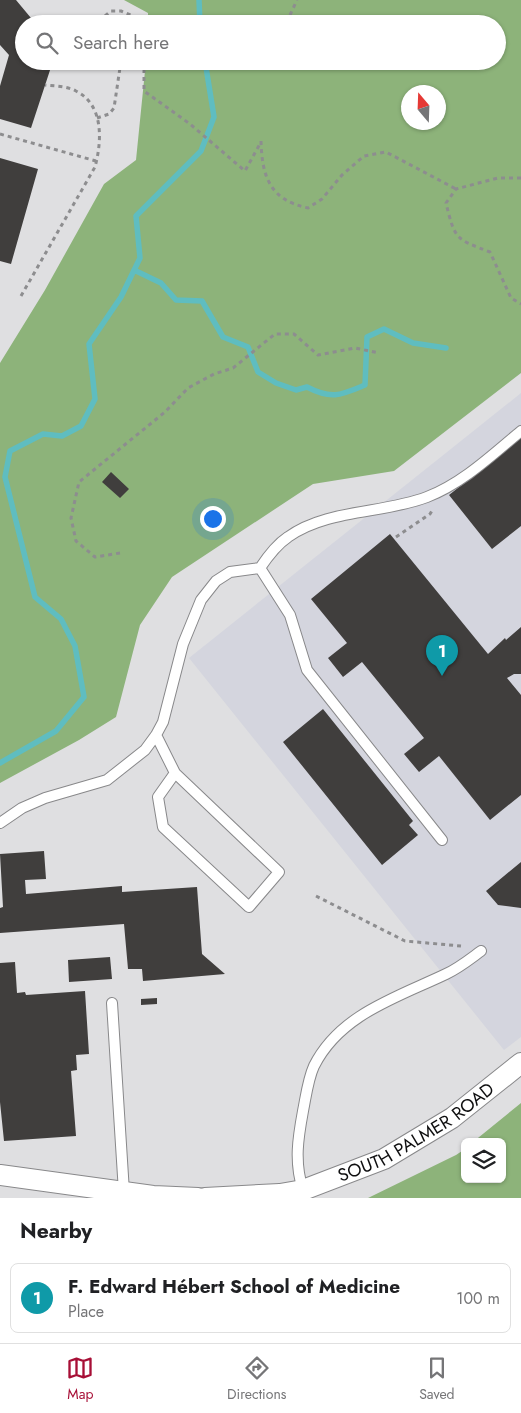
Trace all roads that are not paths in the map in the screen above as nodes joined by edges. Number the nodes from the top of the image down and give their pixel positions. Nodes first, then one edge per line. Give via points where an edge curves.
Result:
1 (521, 431) edge
2 (260, 568) junction
3 (156, 736) junction
4 (175, 773) junction
5 (0, 823) edge
6 (442, 840) dead end
7 (481, 951) dead end
8 (112, 1002) dead end
9 (521, 1063) edge
10 (0, 1175) edge
11 (124, 1192) junction
12 (305, 1194) edge
13 (153, 1197) edge
14 (198, 1198) edge
15 (205, 1198) edge

1 - 2 lane via 463,479 435,494 404,505 308,526 288,536
2 - 3 lane via 230,572 216,580 201,600 183,644 163,722
2 - 6 lane via 290,615 307,670
3 - 4 lane
3 - 5 lane via 145,750 106,780 45,798
4 - 4 lane via 158,797 164,827 249,907 279,872
7 - 12 lane via 448,973 364,1013 320,1056 313,1068 296,1158
8 - 11 lane
9 - 12 street, SOUTH PALMER ROAD via 452,1118 384,1160
10 - 11 street
11 - 13 street
12 - 15 street, SOUTH PALMER ROAD
13 - 14 street

